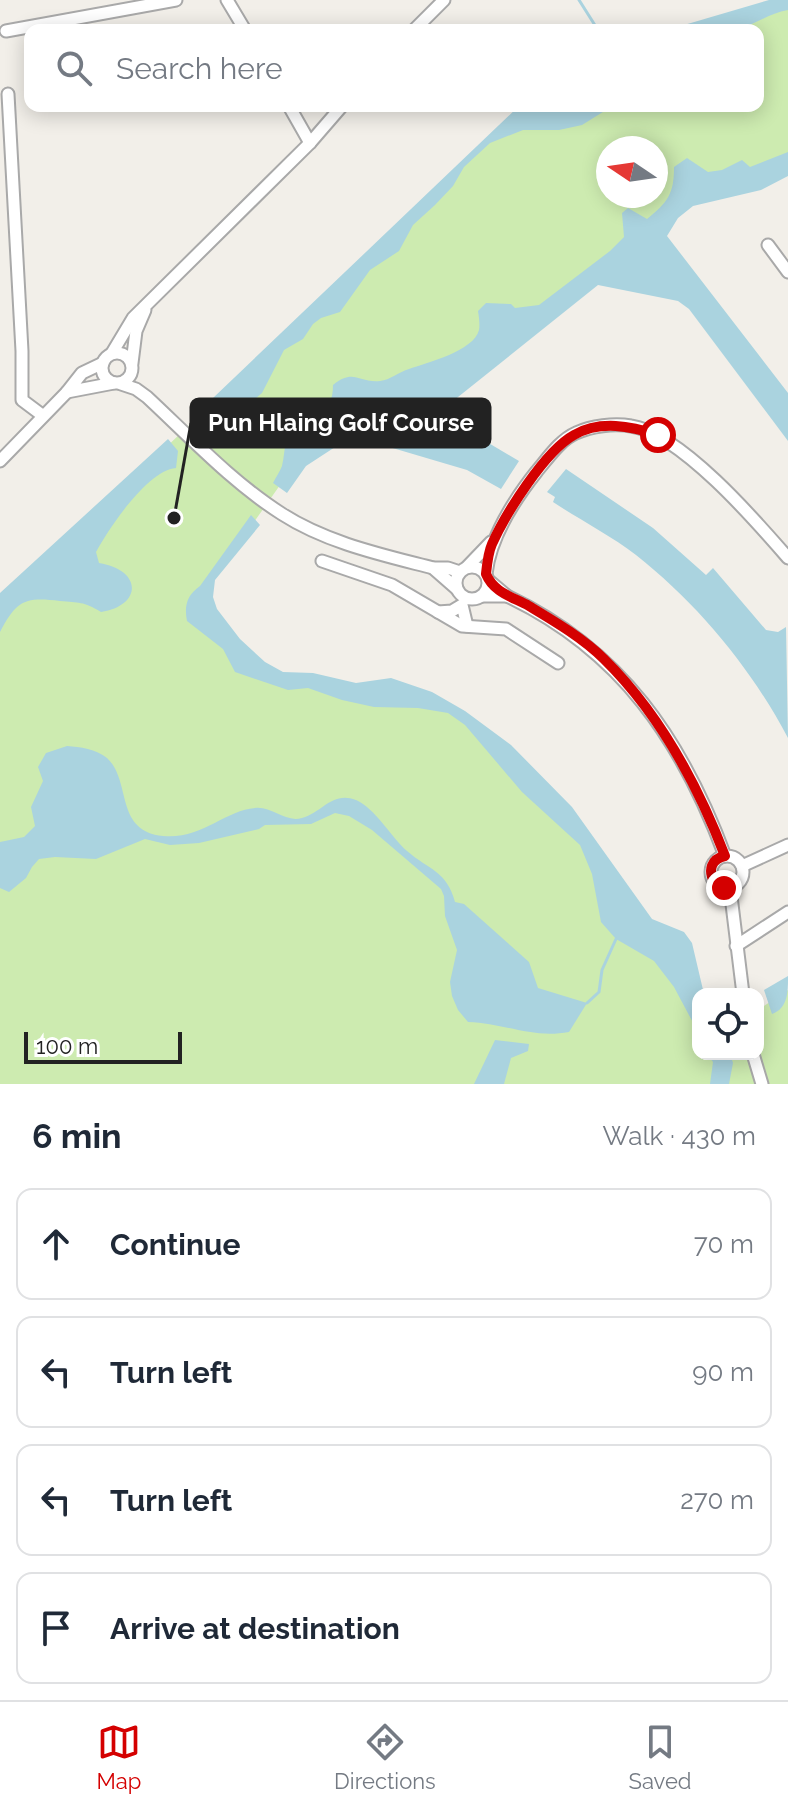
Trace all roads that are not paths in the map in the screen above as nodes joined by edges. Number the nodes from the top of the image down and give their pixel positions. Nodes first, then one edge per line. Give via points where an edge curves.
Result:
1 (176, 0) edge
2 (227, 0) edge
3 (444, 0) edge
4 (44, 24) edge
5 (241, 24) edge
6 (420, 24) edge
7 (24, 28) edge
8 (6, 31) dead end
9 (8, 94) dead end
10 (292, 112) edge
11 (337, 112) edge
12 (310, 143) junction
13 (768, 245) dead end
14 (788, 272) edge
15 (146, 308) junction
16 (112, 353) junction
17 (103, 363) junction
18 (132, 367) junction
19 (118, 383) junction
20 (67, 392) junction
21 (147, 397) junction
22 (42, 415) junction
23 (0, 461) edge
24 (499, 532) junction
25 (788, 558) edge
26 (322, 561) dead end
27 (433, 568) junction
28 (464, 570) junction
29 (487, 577) junction
30 (457, 589) junction
31 (482, 596) junction
32 (507, 596) junction
33 (464, 602) junction
34 (436, 612) junction
35 (467, 626) junction
36 (558, 663) dead end
37 (788, 845) edge
38 (725, 856) junction
39 (742, 866) junction
40 (730, 888) junction
41 (788, 912) edge
42 (736, 946) junction
43 (742, 988) edge
44 (755, 1060) edge
45 (762, 1084) edge

1 - 4 street
2 - 5 street
3 - 6 street
7 - 8 street
9 - 22 street via 21,392 22,400
10 - 12 street
11 - 12 street
12 - 15 street
13 - 14 street
15 - 16 street via 124,329
15 - 18 street via 136,331
16 - 17 street
16 - 18 street via 122,353
17 - 19 street via 104,377
17 - 20 street via 82,373
18 - 19 street
18 - 21 street
19 - 20 street
19 - 21 street
20 - 22 street
21 - 27 street via 284,516 338,540
22 - 23 street
24 - 25 street via 556,448 575,433 631,426 658,435 691,460
24 - 28 street
24 - 29 street via 488,557
26 - 34 street via 392,585
27 - 28 street
27 - 30 street
28 - 29 street via 475,566
28 - 30 street via 456,579
29 - 31 street
29 - 32 street
30 - 33 street
31 - 32 street
31 - 33 street
32 - 38 street via 603,658 633,693 667,735 700,794
33 - 34 street via 452,611
33 - 35 street
34 - 35 street
35 - 36 street via 506,629
37 - 39 street
38 - 39 street
38 - 40 street via 714,861 711,876 720,887
39 - 40 street via 739,882
40 - 42 street
41 - 42 street
42 - 43 street
44 - 45 street

